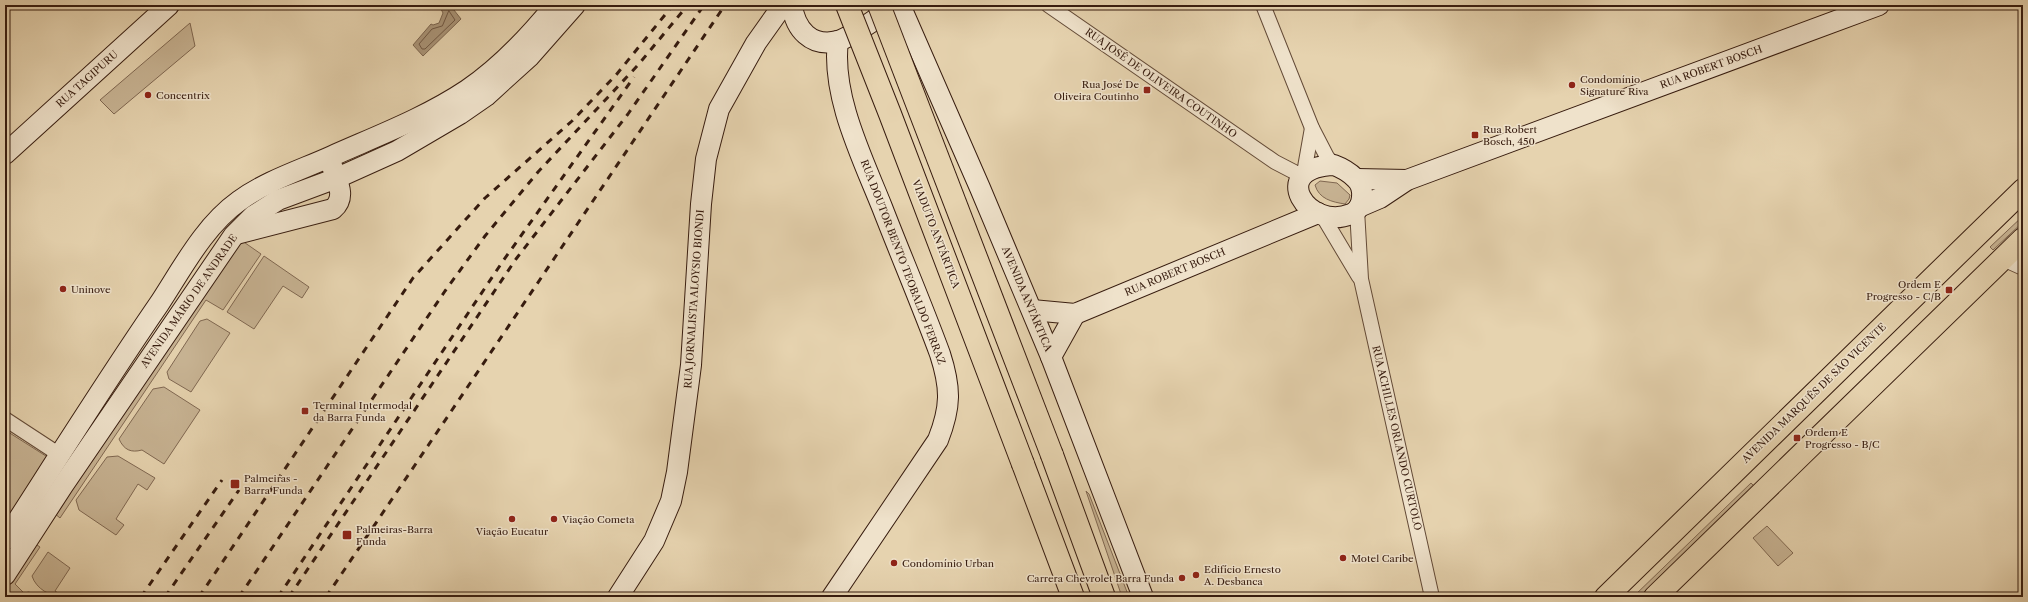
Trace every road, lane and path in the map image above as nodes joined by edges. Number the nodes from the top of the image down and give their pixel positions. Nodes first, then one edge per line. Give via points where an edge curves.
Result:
1 (169, 5) edge
2 (555, 5) edge
3 (575, 5) edge
4 (783, 5) edge
5 (792, 5) edge
6 (847, 5) edge
7 (879, 5) edge
8 (897, 5) edge
9 (900, 5) edge
10 (1048, 5) edge
11 (1263, 5) edge
12 (1879, 5) edge
13 (838, 41) junction
14 (1312, 128) junction
15 (5, 154) edge
16 (329, 157) junction
17 (1334, 165) junction
18 (337, 178) junction
19 (1301, 178) junction
20 (1357, 179) junction
21 (1407, 180) junction
22 (2023, 190) edge
23 (1358, 209) junction
24 (1315, 211) junction
25 (234, 235) junction
26 (2023, 239) edge
27 (2002, 259) junction
28 (2023, 268) edge
29 (1361, 279) junction
30 (1032, 310) junction
31 (1075, 314) junction
32 (1051, 357) junction
33 (5, 419) edge
34 (60, 454) junction
35 (5, 540) edge
36 (5, 575) edge
37 (618, 597) edge
38 (832, 597) edge
39 (1073, 597) edge
40 (1104, 597) edge
41 (1143, 597) edge
42 (1432, 597) edge
43 (1606, 597) edge
44 (1655, 597) edge

1 - 15 street, RUA TAGIPURU
2 - 16 street via 513,52 468,89 431,111
3 - 18 street, AVENIDA MÁRIO DE ANDRADE via 530,56 486,96 397,151
4 - 37 street, RUA JORNALISTA ALOYSIO BIONDI via 756,43 719,109 706,159 691,365 676,479 671,501 654,541
5 - 13 street via 794,18 800,30 811,38 823,42
6 - 39 main road, VIADUTO ANTÁRTICA, bridge
7 - 40 main road, bridge
8 - 13 street
9 - 30 street, AVENIDA ANTÁRTICA
10 - 19 street, RUA JOSÉ DE OLIVEIRA COUTINHO
11 - 14 street
12 - 21 street, RUA ROBERT BOSCH
13 - 38 street, RUA DOUTOR BENTO TEOBALDO FERRAZ via 836,57 842,99 864,162 940,354 948,378 950,399 947,419 938,440
14 - 17 street
14 - 19 street
16 - 18 street
16 - 34 street via 271,183 240,200 222,214 198,245
17 - 19 street via 1322,166
17 - 20 street
18 - 25 street, AVENIDA MÁRIO DE ANDRADE via 278,200 254,216
18 - 25 street via 341,198 333,209
19 - 24 street via 1301,199
20 - 21 street, RUA ROBERT BOSCH
20 - 23 street via 1362,198
21 - 23 street, RUA ROBERT BOSCH
22 - 43 main road, AVENIDA MARQUÊS DE SÃO VICENTE
23 - 24 street via 1342,218 1331,218
23 - 29 street, RUA ACHILLES ORLANDO CURTOLO
24 - 29 street, RUA ACHILLES ORLANDO CURTOLO
24 - 31 street, RUA ROBERT BOSCH
25 - 36 street, AVENIDA MÁRIO DE ANDRADE
26 - 27 main road
27 - 28 street
27 - 44 main road
29 - 42 street, RUA ACHILLES ORLANDO CURTOLO
30 - 31 street, RUA ROBERT BOSCH
30 - 32 street, AVENIDA ANTÁRTICA
31 - 32 street
32 - 41 street, AVENIDA ANTÁRTICA
33 - 34 street
34 - 35 street

